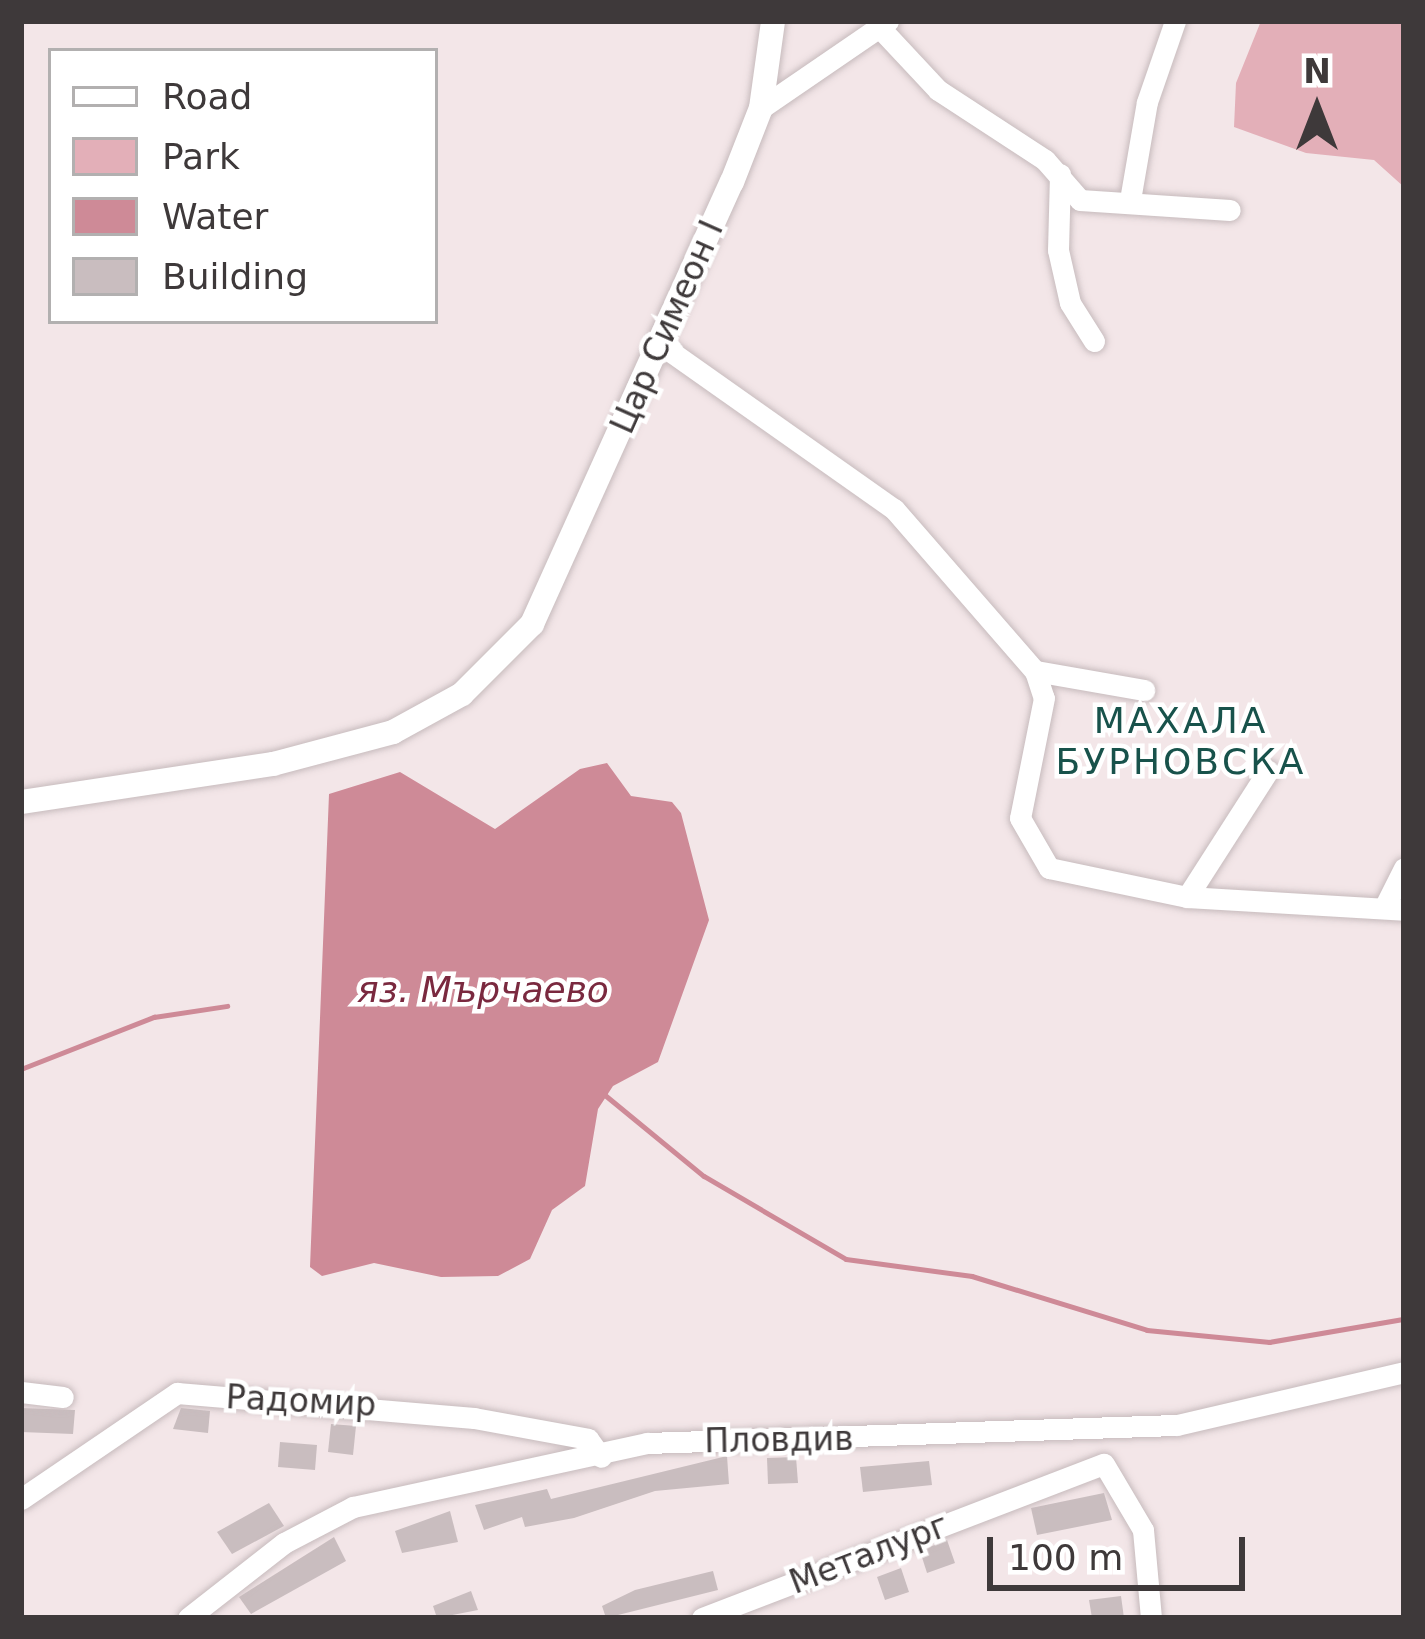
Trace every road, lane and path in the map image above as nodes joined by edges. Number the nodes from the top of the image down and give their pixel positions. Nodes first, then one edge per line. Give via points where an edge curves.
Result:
1 (772, 21) edge
2 (1175, 21) edge
3 (884, 24) edge
4 (761, 108) junction
5 (1060, 173) junction
6 (1130, 200) junction
7 (1230, 210) dead end
8 (1094, 340) dead end
9 (657, 342) junction
10 (1035, 670) junction
11 (1144, 690) dead end
12 (1268, 770) dead end
13 (21, 802) edge
14 (1404, 868) edge
15 (1186, 897) junction
16 (1395, 907) edge
17 (1404, 1372) edge
18 (21, 1392) edge
19 (63, 1397) dead end
20 (601, 1457) junction
21 (21, 1498) edge
22 (188, 1618) edge
23 (702, 1618) edge
24 (1151, 1618) edge

1 - 4 street, Цар Симеон I
2 - 6 street via 1147,102
3 - 4 street
3 - 5 street via 938,89
4 - 9 street, Цар Симеон I
5 - 6 street via 1080,200
5 - 8 street via 1058,250 1070,302
6 - 7 street
9 - 10 street via 894,509
9 - 13 street, Цар Симеон I via 532,624 462,694 393,732 273,764
10 - 11 street
10 - 15 street via 1044,698 1023,785 1027,844 1049,868
12 - 15 street
14 - 16 street
15 - 16 street
17 - 20 street, Пловдив via 1178,1425 647,1443
18 - 19 street
20 - 21 street, Радомир via 588,1439 474,1418 177,1393
20 - 22 street, Пловдив via 353,1507 284,1544
23 - 24 street, Металург via 1104,1465 1143,1530

